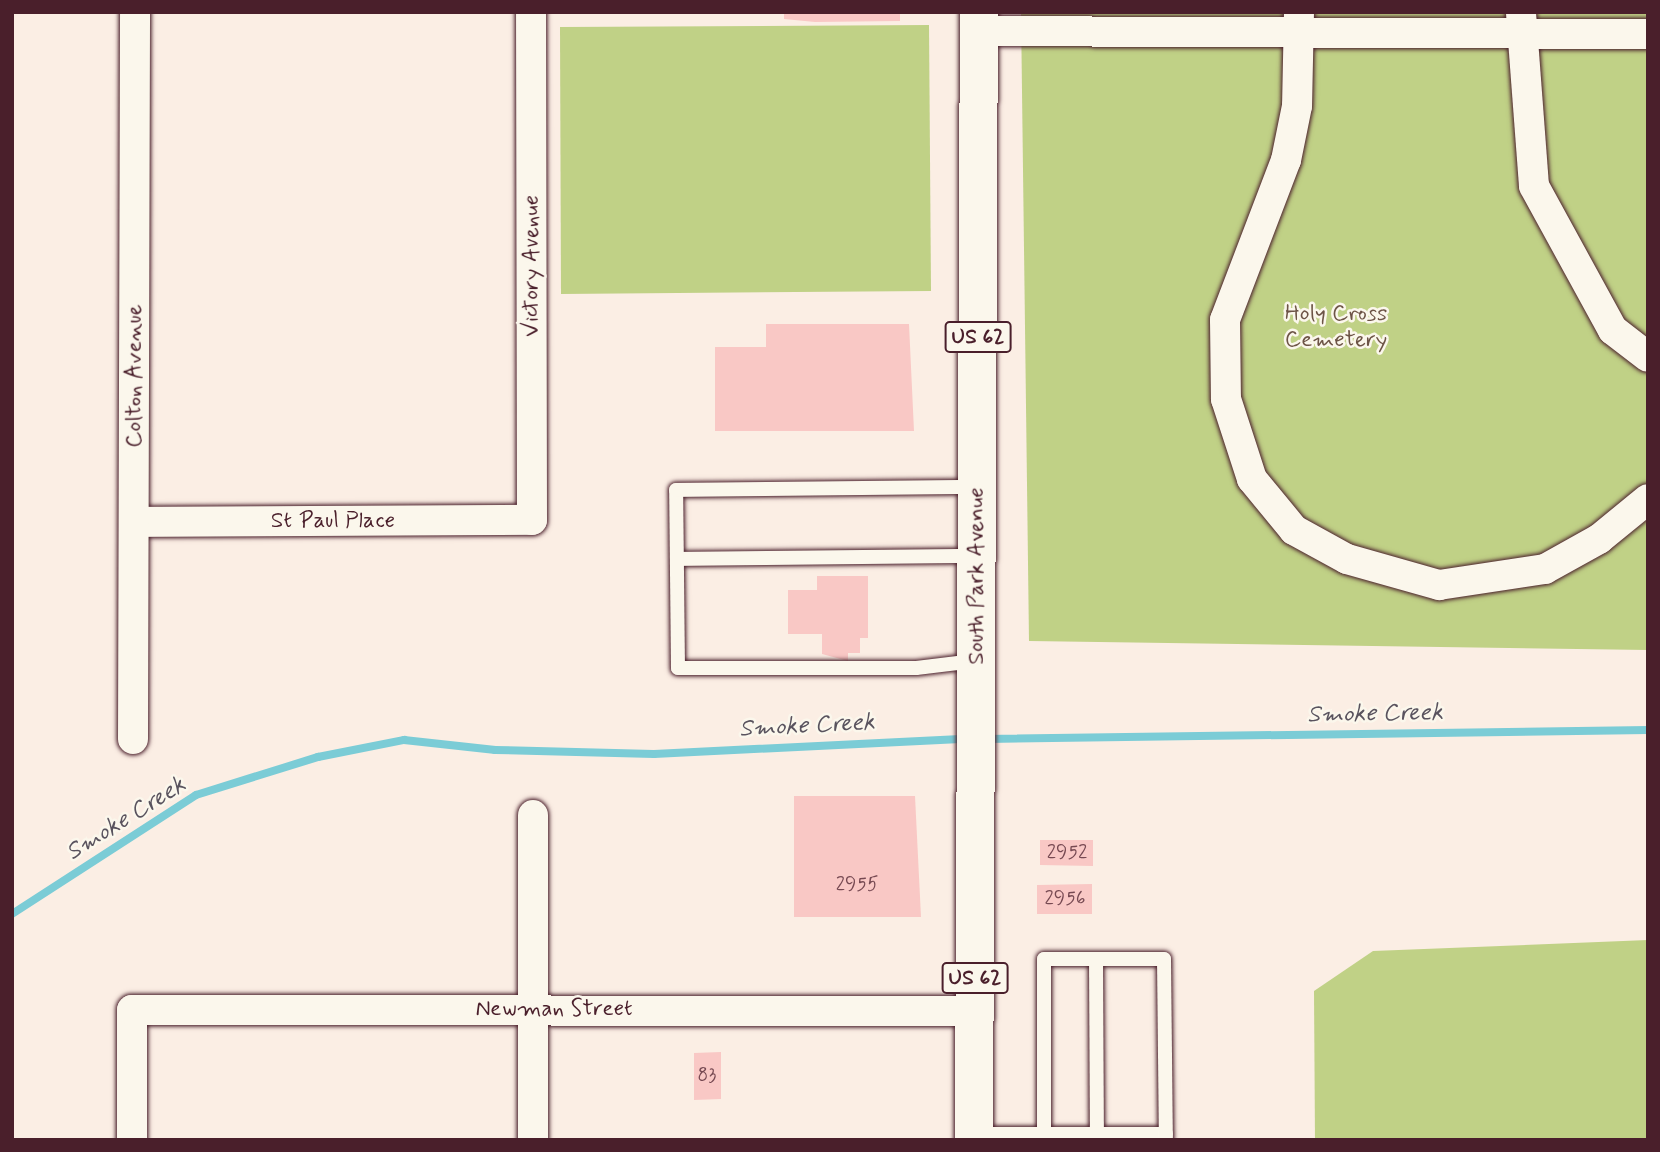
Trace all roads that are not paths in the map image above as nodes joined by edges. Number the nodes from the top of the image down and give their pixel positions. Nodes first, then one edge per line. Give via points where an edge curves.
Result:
1 (135, 12) edge
2 (531, 12) edge
3 (980, 22) edge
4 (1299, 22) edge
5 (1521, 22) edge
6 (1648, 34) edge
7 (1648, 357) edge
8 (978, 487) junction
9 (1648, 499) edge
10 (532, 520) joint
11 (134, 522) junction
12 (977, 556) junction
13 (677, 559) junction
14 (976, 661) junction
15 (133, 739) dead end
16 (533, 815) dead end
17 (1096, 959) junction
18 (533, 1009) junction
19 (975, 1011) junction
20 (974, 1137) edge
21 (1044, 1137) edge
22 (1097, 1137) edge
23 (1166, 1137) edge
24 (132, 1140) edge
25 (533, 1140) edge

1 - 11 street, Colton Avenue
2 - 10 street, Victory Avenue
3 - 4 street
3 - 8 main road, South Park Avenue / US 62
4 - 5 street
4 - 9 street via 1297,106 1286,160 1225,320 1226,399 1252,479 1294,530 1348,559 1439,585 1545,569 1599,539
5 - 6 street
5 - 7 street via 1534,186 1613,330
8 - 12 main road, South Park Avenue / US 62
8 - 13 lane via 676,490
10 - 11 street, St Paul Place
11 - 15 street, Colton Avenue
12 - 13 lane
12 - 14 main road, South Park Avenue / US 62
13 - 14 lane via 678,668 916,668
14 - 19 main road, South Park Avenue / US 62
16 - 18 street
17 - 21 lane via 1044,959
17 - 22 lane
17 - 23 lane via 1164,959
18 - 19 street, Newman Street
18 - 24 street, Newman Street via 132,1010
18 - 25 street
19 - 20 main road, South Park Avenue / US 62
20 - 21 lane
21 - 22 lane
22 - 23 lane

